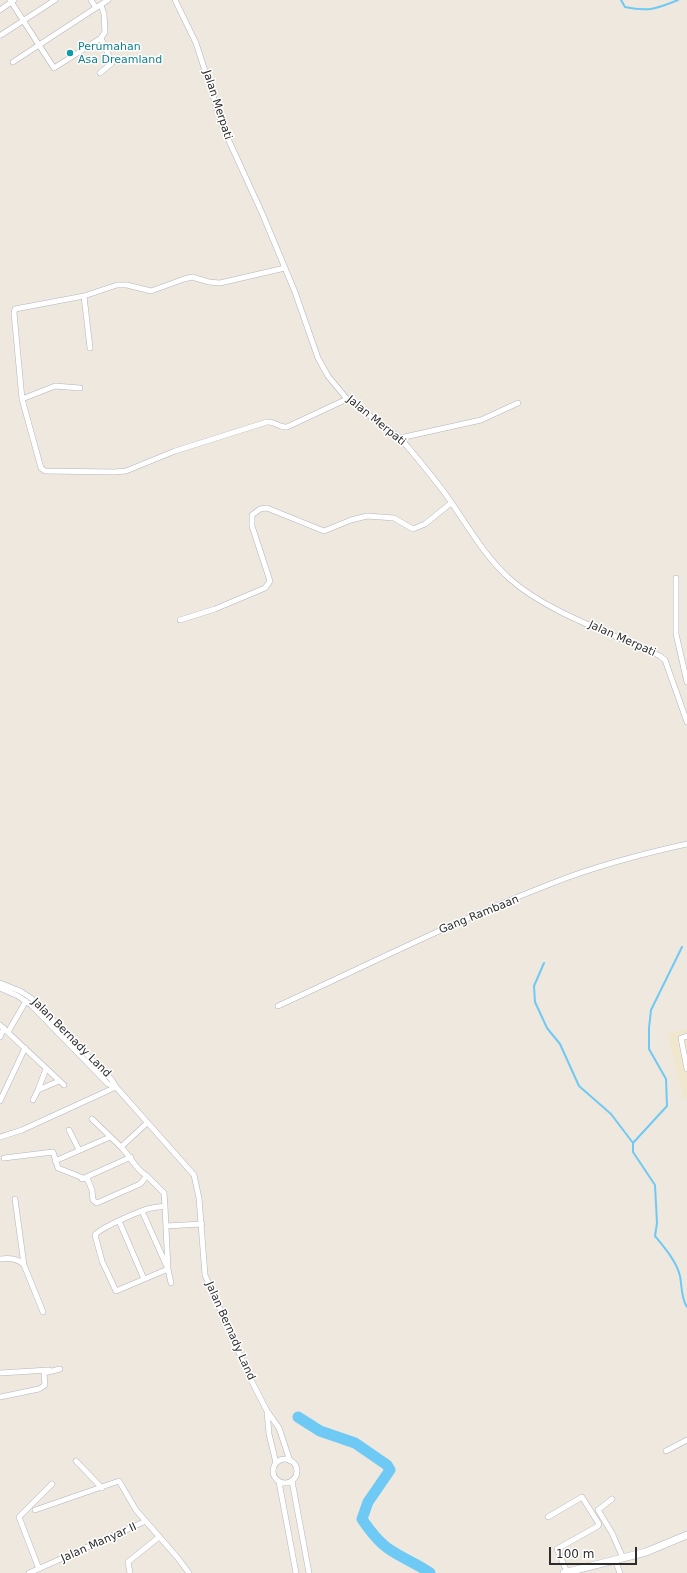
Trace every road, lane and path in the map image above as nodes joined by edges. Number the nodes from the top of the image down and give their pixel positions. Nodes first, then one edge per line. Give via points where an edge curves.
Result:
1 (55, 0) edge
2 (91, 0) edge
3 (108, 0) edge
4 (175, 0) edge
5 (12, 1) edge
6 (101, 5) junction
7 (96, 8) junction
8 (0, 10) edge
9 (24, 21) junction
10 (1, 35) dead end
11 (101, 38) junction
12 (39, 45) junction
13 (14, 62) dead end
14 (100, 73) dead end
15 (285, 268) junction
16 (84, 296) junction
17 (90, 348) dead end
18 (80, 388) dead end
19 (22, 399) junction
20 (347, 399) junction
21 (518, 403) dead end
22 (400, 438) junction
23 (451, 503) junction
24 (676, 578) dead end
25 (180, 620) dead end
26 (687, 682) edge
27 (687, 722) edge
28 (687, 844) edge
29 (0, 983) edge
30 (0, 988) edge
31 (26, 1001) junction
32 (278, 1006) dead end
33 (4, 1028) edge
34 (687, 1036) edge
35 (0, 1037) edge
36 (25, 1048) junction
37 (46, 1069) junction
38 (687, 1069) edge
39 (59, 1081) junction
40 (64, 1085) dead end
41 (116, 1087) junction
42 (38, 1090) junction
43 (33, 1100) dead end
44 (0, 1101) edge
45 (92, 1119) dead end
46 (147, 1123) junction
47 (69, 1130) dead end
48 (110, 1137) junction
49 (0, 1138) edge
50 (121, 1147) junction
51 (79, 1150) junction
52 (131, 1157) junction
53 (4, 1158) dead end
54 (55, 1161) junction
55 (147, 1176) junction
56 (82, 1178) junction
57 (15, 1199) dead end
58 (165, 1206) junction
59 (142, 1211) junction
60 (119, 1221) junction
61 (202, 1224) junction
62 (166, 1226) junction
63 (0, 1259) edge
64 (24, 1265) junction
65 (168, 1269) junction
66 (144, 1279) junction
67 (171, 1283) dead end
68 (43, 1312) dead end
69 (0, 1373) edge
70 (0, 1397) edge
71 (267, 1411) junction
72 (687, 1440) edge
73 (666, 1451) dead end
74 (76, 1461) dead end
75 (290, 1461) junction
76 (276, 1463) junction
77 (292, 1481) junction
78 (279, 1482) junction
79 (52, 1484) dead end
80 (102, 1488) junction
81 (612, 1499) dead end
82 (35, 1510) dead end
83 (548, 1516) dead end
84 (146, 1521) junction
85 (687, 1535) edge
86 (159, 1537) junction
87 (623, 1558) junction
88 (614, 1560) junction
89 (39, 1568) junction
90 (29, 1573) edge
91 (130, 1573) edge
92 (189, 1573) edge
93 (296, 1573) edge
94 (309, 1573) edge
95 (566, 1573) edge
96 (620, 1573) edge

1 - 9 street
2 - 7 street
3 - 6 street
4 - 15 street, Jalan Merpati via 198,48 224,130
5 - 8 street
5 - 9 street
6 - 7 street
6 - 11 street via 105,32
7 - 12 street
9 - 10 street
9 - 12 street
11 - 12 street via 54,68
11 - 14 street via 112,63
12 - 13 street
15 - 16 street via 220,283 192,277 156,290 117,285
15 - 20 street, Jalan Merpati via 300,302 318,358 328,376
16 - 17 street
16 - 19 street via 15,311
18 - 19 street via 55,386
19 - 20 street via 43,470 114,472 126,471 175,451 267,422 287,427
20 - 22 street, Jalan Merpati
21 - 22 street via 481,420
22 - 23 street, Jalan Merpati
23 - 25 street via 424,524 413,529 394,518 367,516 324,531 267,508 260,509 252,516 252,526 270,581 266,588 215,610
23 - 27 street, Jalan Merpati via 494,563 520,587 580,620 660,656 669,669
24 - 26 street via 676,634
28 - 32 street, Gang Rambaan via 617,862 553,883 438,931
29 - 41 street, Jalan Bernady Land via 31,998
30 - 31 street, Jalan Bernady Land
31 - 33 street
31 - 41 street, Jalan Bernady Land via 108,1084
33 - 35 street
33 - 36 street
34 - 38 street via 681,1038
36 - 37 street
36 - 44 street
37 - 39 street
37 - 42 street
39 - 40 street
39 - 42 street
41 - 46 street, Jalan Bernady Land
41 - 49 street
42 - 43 street
45 - 48 street
46 - 50 street
46 - 61 street, Jalan Bernady Land via 194,1175
47 - 51 street
48 - 50 street
48 - 51 street
50 - 52 street
51 - 54 street
52 - 55 street via 139,1170
52 - 56 street
53 - 54 street via 53,1152
54 - 56 street via 58,1168
55 - 56 street via 140,1184 98,1203 92,1200 88,1180
55 - 58 street via 164,1193
57 - 64 street
58 - 59 street
58 - 62 street
59 - 60 street
59 - 65 street
60 - 66 street
60 - 66 street via 100,1230 94,1237 112,1286 116,1291
61 - 62 street
61 - 71 street, Jalan Bernady Land via 205,1275
62 - 65 street
63 - 64 street via 12,1258
64 - 68 street
65 - 66 street
65 - 67 street
69 - 70 street via 60,1369 44,1373 45,1385 39,1389
71 - 75 street, Jalan Bernady Land via 279,1428
71 - 76 street, Jalan Bernady Land
72 - 73 street
74 - 80 street
75 - 76 street via 284,1459
75 - 77 street via 295,1465 297,1472
76 - 78 street via 273,1475
77 - 78 street
77 - 94 street
78 - 93 street
79 - 89 street via 19,1517
80 - 82 street
80 - 84 street via 119,1481 136,1510
81 - 87 street via 598,1510
83 - 95 street via 582,1497 599,1524 558,1549
84 - 86 street
84 - 89 street, Jalan Manyar II
85 - 87 main road via 646,1552
86 - 91 street via 128,1563
86 - 92 street
87 - 88 main road
88 - 95 main road
88 - 96 street
89 - 90 street, Jalan Manyar II

